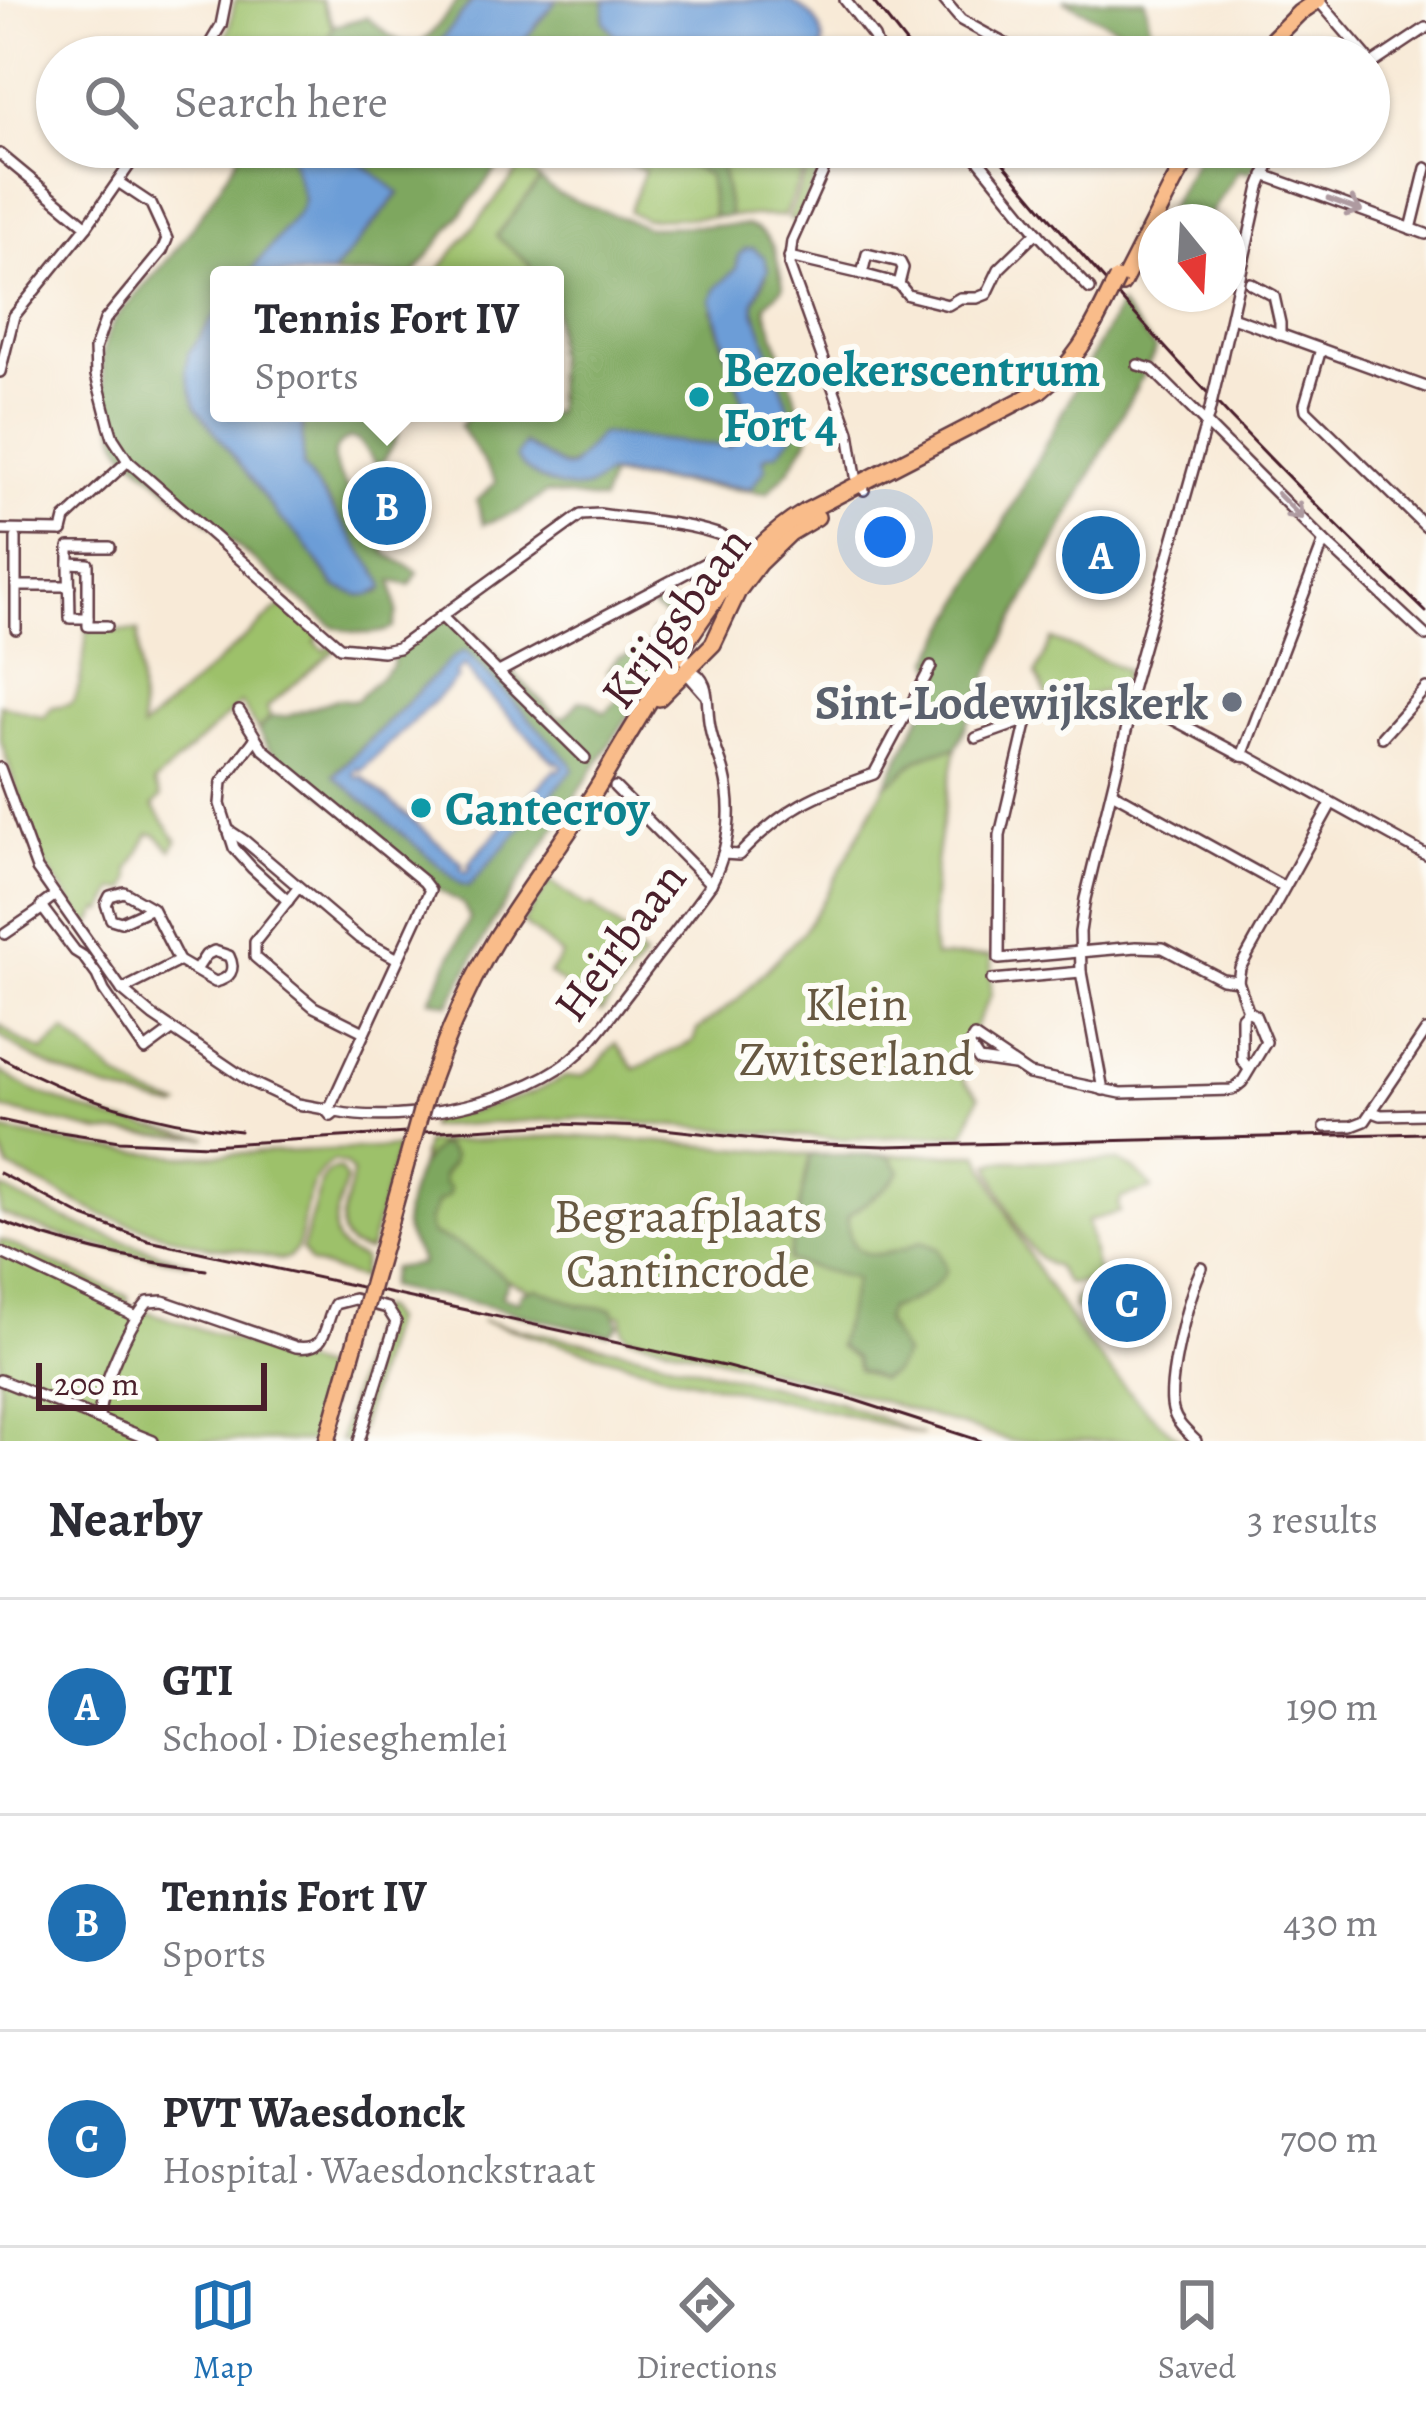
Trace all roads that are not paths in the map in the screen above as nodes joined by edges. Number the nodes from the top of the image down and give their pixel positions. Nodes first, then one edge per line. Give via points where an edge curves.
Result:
1 (226, 0) edge
2 (845, 0) edge
3 (944, 0) edge
4 (1318, 0) edge
5 (1426, 28) edge
6 (216, 36) edge
7 (872, 36) edge
8 (990, 36) edge
9 (1277, 36) edge
10 (1287, 36) edge
11 (1348, 36) edge
12 (1390, 49) edge
13 (0, 154) edge
14 (128, 168) edge
15 (825, 168) edge
16 (985, 168) edge
17 (1181, 168) edge
18 (1268, 168) edge
19 (1426, 168) edge
20 (1264, 175) junction
21 (118, 182) junction
22 (87, 226) junction
23 (1412, 229) junction
24 (1037, 232) junction
25 (1426, 235) edge
26 (789, 256) junction
27 (862, 274) junction
28 (1250, 283) dead end
29 (899, 284) junction
30 (1090, 289) dead end
31 (1232, 317) junction
32 (1280, 335) junction
33 (1321, 350) junction
34 (1138, 365) dead end
35 (0, 372) edge
36 (1426, 387) edge
37 (1208, 418) junction
38 (128, 461) junction
39 (862, 487) junction
40 (1426, 527) edge
41 (0, 530) edge
42 (62, 531) junction
43 (16, 538) dead end
44 (728, 540) junction
45 (1324, 541) junction
46 (69, 547) junction
47 (110, 547) dead end
48 (752, 553) junction
49 (69, 563) junction
50 (16, 586) junction
51 (70, 586) junction
52 (442, 616) junction
53 (88, 618) junction
54 (107, 626) dead end
55 (16, 628) dead end
56 (1426, 636) edge
57 (683, 648) junction
58 (671, 665) junction
59 (931, 667) dead end
60 (689, 669) junction
61 (499, 672) junction
62 (1426, 688) edge
63 (1131, 697) junction
64 (238, 711) dead end
65 (1028, 720) junction
66 (1382, 737) dead end
67 (976, 738) dead end
68 (255, 740) junction
69 (618, 754) junction
70 (1242, 756) junction
71 (585, 758) dead end
72 (0, 768) edge
73 (615, 787) dead end
74 (1112, 791) junction
75 (1331, 804) junction
76 (227, 829) junction
77 (1421, 852) edge
78 (724, 854) junction
79 (711, 884) junction
80 (1284, 887) junction
81 (298, 888) junction
82 (54, 896) junction
83 (288, 901) junction
84 (43, 908) junction
85 (152, 908) junction
86 (5, 934) dead end
87 (83, 936) junction
88 (70, 945) junction
89 (1079, 952) junction
90 (398, 959) junction
91 (179, 961) junction
92 (196, 970) dead end
93 (1081, 972) junction
94 (992, 980) dead end
95 (1238, 981) junction
96 (122, 989) junction
97 (1248, 1011) junction
98 (172, 1030) junction
99 (1426, 1031) edge
100 (364, 1032) junction
101 (1015, 1065) junction
102 (1248, 1068) junction
103 (1103, 1090) junction
104 (331, 1109) junction
105 (1373, 1112) junction
106 (1426, 1114) edge
107 (1324, 1126) dead end
108 (0, 1252) edge
109 (1202, 1268) dead end
110 (137, 1316) junction
111 (0, 1380) edge
112 (99, 1418) junction
113 (153, 1441) edge
114 (327, 1441) edge
115 (359, 1441) edge
116 (1196, 1441) edge

1 - 6 street
2 - 7 street
3 - 8 street
4 - 11 street
5 - 12 street
9 - 10 main road via 1318,0
13 - 22 street
14 - 21 street
15 - 26 street
16 - 24 street
17 - 39 main road, Krijgsbaan via 1087,352 1061,382
18 - 20 street
19 - 23 street
20 -> 23 street
20 - 31 street
21 - 22 street
21 - 38 street via 151,204 167,239 105,320 95,349 109,424
22 - 35 street via 14,316
23 - 25 street
24 - 29 street via 981,297 948,305 908,295
24 - 30 street
26 - 27 street
26 - 39 street
27 - 29 street
27 - 29 street via 867,254 900,262
28 - 32 street via 1274,296
31 - 32 street
31 - 37 street, bridge
32 - 33 street
33 - 36 street
33 - 40 street via 1306,410
34 - 37 street
37 -> 45 street
37 - 63 street
38 - 42 street via 65,518
38 - 52 street via 340,647 392,650
39 - 48 main road, Krijgsbaan via 789,521
39 - 60 main road, Krijgsbaan via 768,553
41 - 42 street
42 - 46 street
43 - 50 street
44 - 48 street
44 - 52 street via 581,515
44 - 61 street via 720,555
45 - 56 street
45 - 70 street
46 - 47 street
46 - 49 street
48 - 57 main road, Krijgsbaan
49 - 51 street
49 - 53 street via 88,564
50 - 51 street
50 - 55 street
51 - 53 street via 70,618
52 - 61 street
53 - 54 street via 88,626
57 - 58 main road, Krijgsbaan
57 - 60 street, Heirbaan
58 - 60 street
58 - 69 main road, Krijgsbaan
59 - 78 street via 874,774 802,802 740,855
60 - 69 main road, Krijgsbaan
60 - 78 street, Heirbaan via 705,694 728,795
61 - 71 street
62 - 66 street
63 - 65 street
63 - 70 street
63 - 74 street
64 - 68 street
65 - 67 street
65 - 89 street via 1000,835 999,959
68 - 76 street via 222,782
68 - 90 street via 424,882 429,895
69 - 114 main road, Krijgsbaan, bridge via 486,956 450,1027
70 - 75 street
72 - 82 street, Heirbaan via 26,846
73 - 79 street
74 - 80 street
74 - 89 street
75 - 77 street
75 - 80 street
76 - 81 street
76 - 83 street via 245,861
78 - 79 street, Heirbaan
79 - 104 street, Heirbaan via 567,1063 454,1108 381,1116
80 - 95 street
81 - 83 street
81 - 90 street
82 - 84 street
82 - 87 street, Heirbaan
83 - 100 street via 255,942 255,957 314,1007
84 - 86 street
84 - 88 street
85 - 85 street via 124,892 106,904 121,922
85 - 91 street
87 - 88 street
87 - 96 street, Heirbaan
88 - 98 street via 145,1050
89 - 93 street
89 - 95 street via 1163,948
90 - 100 street
91 - 92 street
91 - 96 street
93 - 94 street
93 - 103 street
95 - 97 street
96 - 98 street, Heirbaan
97 - 102 street
97 - 102 street via 1266,1042
98 - 104 street, Heirbaan via 258,1087
99 - 105 street
100 - 104 street
101 - 101 street via 1001,1056 974,1036 969,1046 979,1060
101 - 103 street
102 - 103 street via 1232,1090
105 - 106 street
105 - 107 street via 1357,1125
108 - 110 street
109 - 116 street via 1172,1390 1176,1419
110 - 112 street via 100,1395
110 - 115 street via 148,1302 163,1301 303,1348 320,1342 343,1300 382,1305 396,1322
111 - 112 street
112 - 113 street

